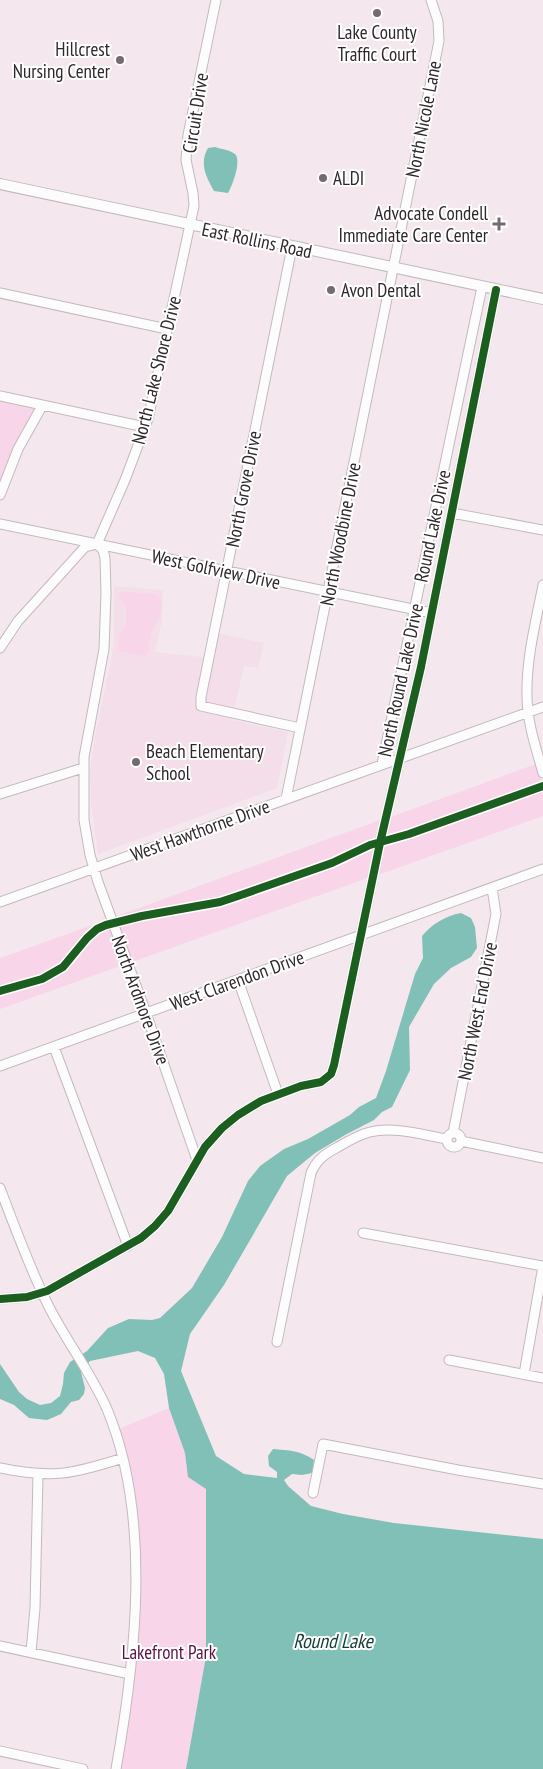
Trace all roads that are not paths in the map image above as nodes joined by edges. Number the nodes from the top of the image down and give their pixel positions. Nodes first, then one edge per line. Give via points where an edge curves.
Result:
1 (216, 0) edge
2 (431, 0) edge
3 (0, 184) edge
4 (190, 225) junction
5 (292, 247) junction
6 (394, 269) junction
7 (482, 287) junction
8 (496, 290) junction
9 (0, 293) edge
10 (543, 299) edge
11 (167, 329) junction
12 (0, 396) edge
13 (42, 406) junction
14 (145, 427) junction
15 (0, 494) edge
16 (452, 513) junction
17 (0, 524) edge
18 (543, 530) edge
19 (97, 544) junction
20 (226, 571) junction
21 (543, 585) edge
22 (329, 592) junction
23 (415, 609) junction
24 (432, 613) junction
25 (0, 647) edge
26 (543, 707) edge
27 (529, 712) junction
28 (300, 728) junction
29 (400, 758) junction
30 (382, 764) junction
31 (84, 768) junction
32 (543, 773) edge
33 (0, 794) edge
34 (286, 799) junction
35 (94, 868) junction
36 (543, 869) edge
37 (492, 888) junction
38 (0, 902) edge
39 (361, 935) junction
40 (238, 980) junction
41 (146, 1013) junction
42 (54, 1047) junction
43 (0, 1066) edge
44 (278, 1094) junction
45 (450, 1136) junction
46 (543, 1158) edge
47 (197, 1160) junction
48 (0, 1188) edge
49 (362, 1232) dead end
50 (128, 1246) junction
51 (543, 1266) edge
52 (42, 1292) junction
53 (0, 1299) edge
54 (277, 1342) dead end
55 (449, 1360) dead end
56 (524, 1374) junction
57 (543, 1378) edge
58 (123, 1458) junction
59 (0, 1468) edge
60 (38, 1475) junction
61 (543, 1484) edge
62 (313, 1493) dead end
63 (0, 1646) edge
64 (31, 1652) junction
65 (130, 1674) junction
66 (0, 1751) edge
67 (83, 1769) edge
68 (116, 1769) edge

1 - 4 street, Circuit Drive via 188,135 186,160 194,206
2 - 6 street, North Nicole Lane via 438,21 438,41
3 - 4 main road, East Rollins Road
4 - 5 main road, East Rollins Road
4 - 11 street, North Lake Shore Drive
5 - 6 main road, East Rollins Road
5 - 20 street, North Grove Drive
6 - 7 main road, East Rollins Road
6 - 22 street, North Woodbine Drive
7 - 8 main road, East Rollins Road
7 - 23 street, Round Lake Drive
8 - 10 main road, East Rollins Road
8 - 16 street, North Round Lake Drive
9 - 11 street
11 - 14 street, North Lake Shore Drive
12 - 13 street
13 - 14 street
13 - 15 street via 18,449
14 - 19 street, North Lake Shore Drive
16 - 18 street
16 - 24 street, North Round Lake Drive
17 - 19 street, West Golfview Drive
19 - 20 street, West Golfview Drive
19 - 25 street via 85,547
19 - 31 street, North Ardmore Drive via 105,558 104,649
20 - 22 street, West Golfview Drive
20 - 28 street, North Grove Drive via 201,706
21 - 27 street via 528,673 526,698
22 - 23 street, West Golfview Drive
22 - 28 street, North Woodbine Drive
23 - 24 street, West Golfview Drive
23 - 30 street, Round Lake Drive
24 - 29 street, North Round Lake Drive
26 - 27 street, West Hawthorne Drive
27 - 29 street, West Hawthorne Drive
27 - 32 street
28 - 34 street, North Woodbine Drive
29 - 30 street, West Hawthorne Drive
29 - 39 street, North Round Lake Drive
30 - 34 street, West Hawthorne Drive
31 - 33 street
31 - 35 street, North Ardmore Drive via 84,820
34 - 35 street, West Hawthorne Drive
35 - 38 street, West Hawthorne Drive
35 - 41 street, North Ardmore Drive
36 - 37 street, West Clarendon Drive
37 - 39 street, West Clarendon Drive
37 - 45 street, North West End Drive via 496,914
39 - 40 street, West Clarendon Drive
39 - 44 street, North Round Lake Drive via 329,1076 321,1082
40 - 41 street, West Clarendon Drive
40 - 44 street
41 - 42 street, West Clarendon Drive
41 - 47 street, North Ardmore Drive
42 - 43 street, West Clarendon Drive
42 - 50 street
44 - 47 street via 238,1115 216,1134
45 - 46 street via 448,1144 452,1147 458,1146 460,1141
45 - 54 street via 383,1130 369,1132 323,1155 316,1163 311,1173
47 - 50 street via 168,1211 155,1226
48 - 52 street
49 - 51 street
50 - 52 street
51 - 56 street
52 - 53 street
52 - 58 street via 108,1411
55 - 56 street
56 - 57 street
58 - 60 street via 84,1470
58 - 65 street via 136,1549
59 - 60 street
60 - 64 street
61 - 62 street via 323,1444
63 - 64 street
64 - 65 street
65 - 68 street
66 - 67 street

